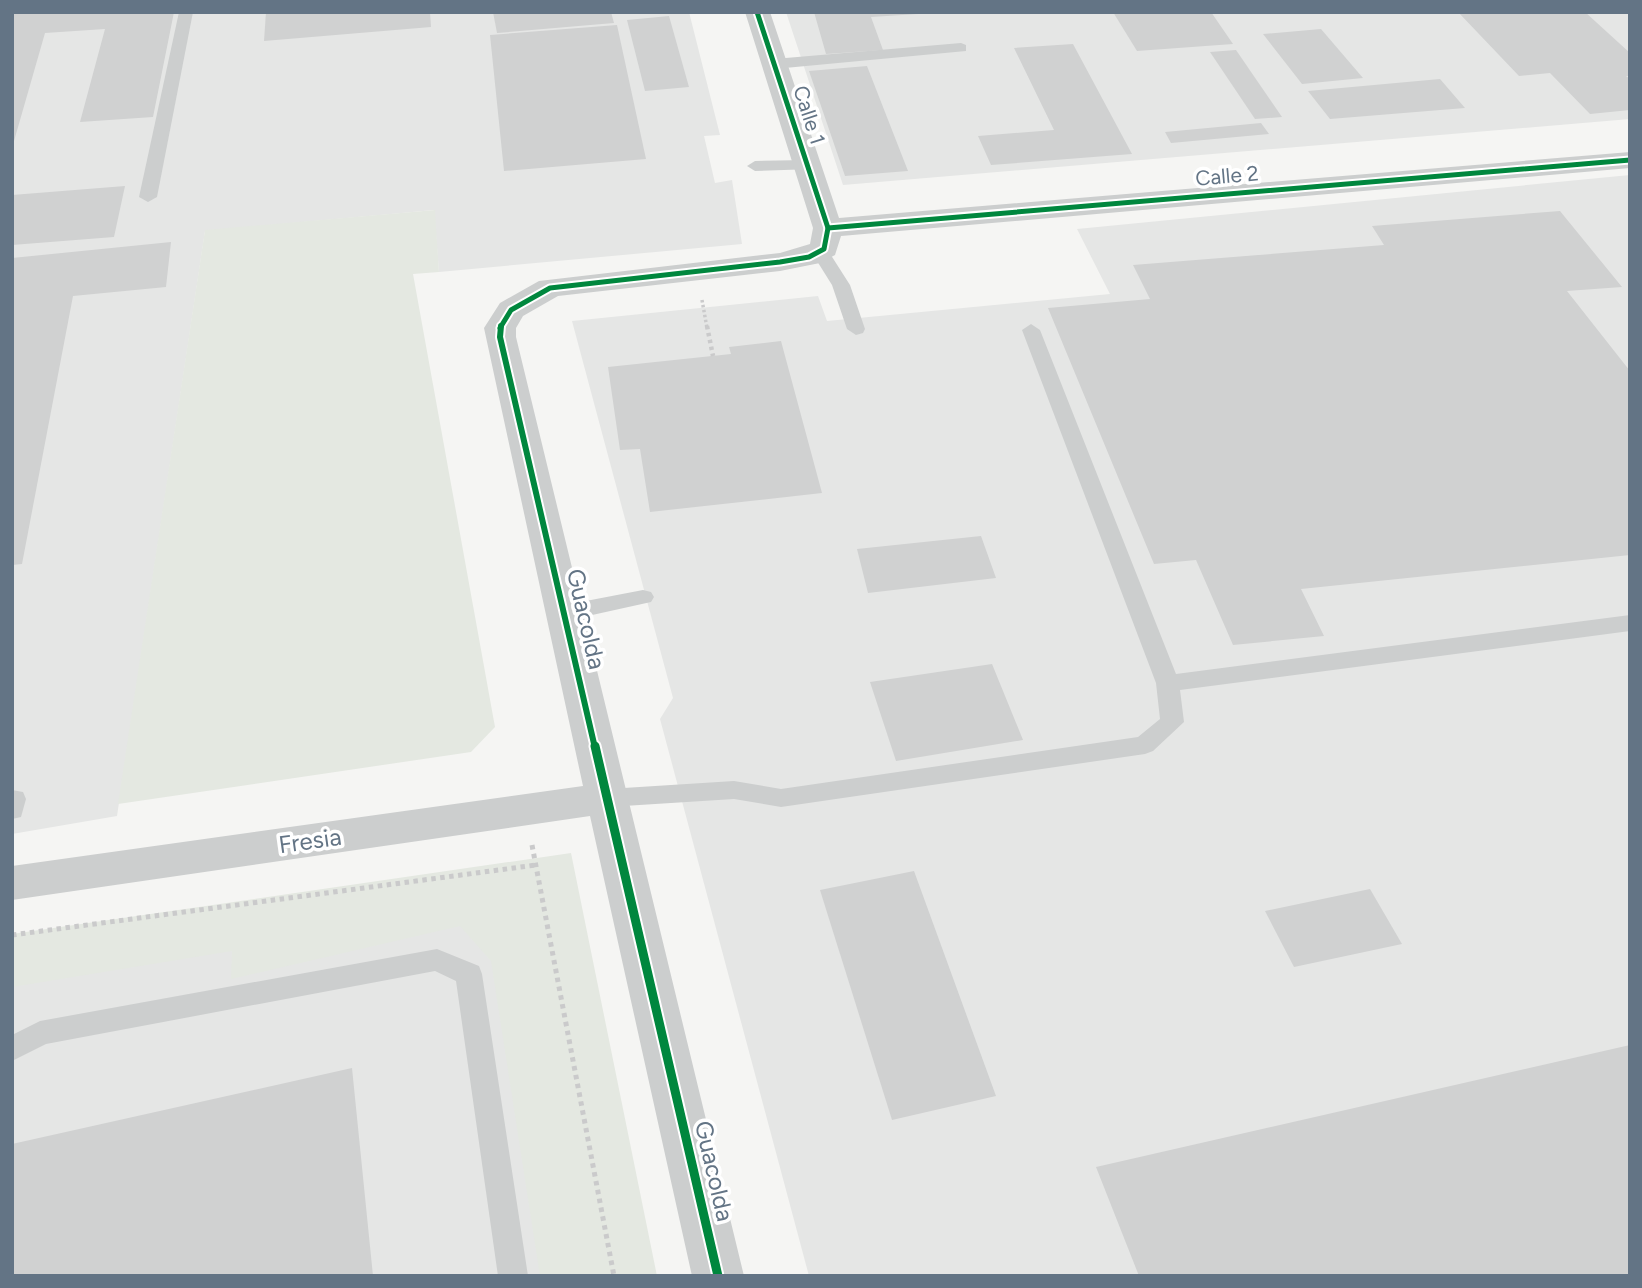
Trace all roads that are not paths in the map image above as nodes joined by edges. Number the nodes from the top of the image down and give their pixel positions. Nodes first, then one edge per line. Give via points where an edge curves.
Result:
1 (187, 12) edge
2 (757, 12) edge
3 (961, 48) dead end
4 (774, 64) junction
5 (1630, 160) edge
6 (807, 165) junction
7 (755, 166) dead end
8 (148, 197) dead end
9 (825, 240) junction
10 (856, 329) dead end
11 (1031, 330) dead end
12 (643, 597) dead end
13 (565, 613) junction
14 (1630, 623) edge
15 (1168, 683) junction
16 (608, 798) junction
17 (12, 883) edge
18 (12, 1049) edge
19 (513, 1276) edge
20 (718, 1276) edge

1 - 8 lane
2 - 4 street, Calle 1
3 - 4 lane
4 - 6 street, Calle 1
5 - 9 street, Calle 2
6 - 7 lane
6 - 9 street, Calle 1
9 - 10 lane
9 - 13 street, Guacolda via 780,262 550,288 511,310 500,337
11 - 15 lane
12 - 13 lane
13 - 16 street, Guacolda
14 - 15 lane
15 - 16 lane via 1172,722 1145,745 780,799 734,790
16 - 17 street, Fresia
16 - 20 street, Guacolda
18 - 19 lane via 40,1033 437,960 469,974

